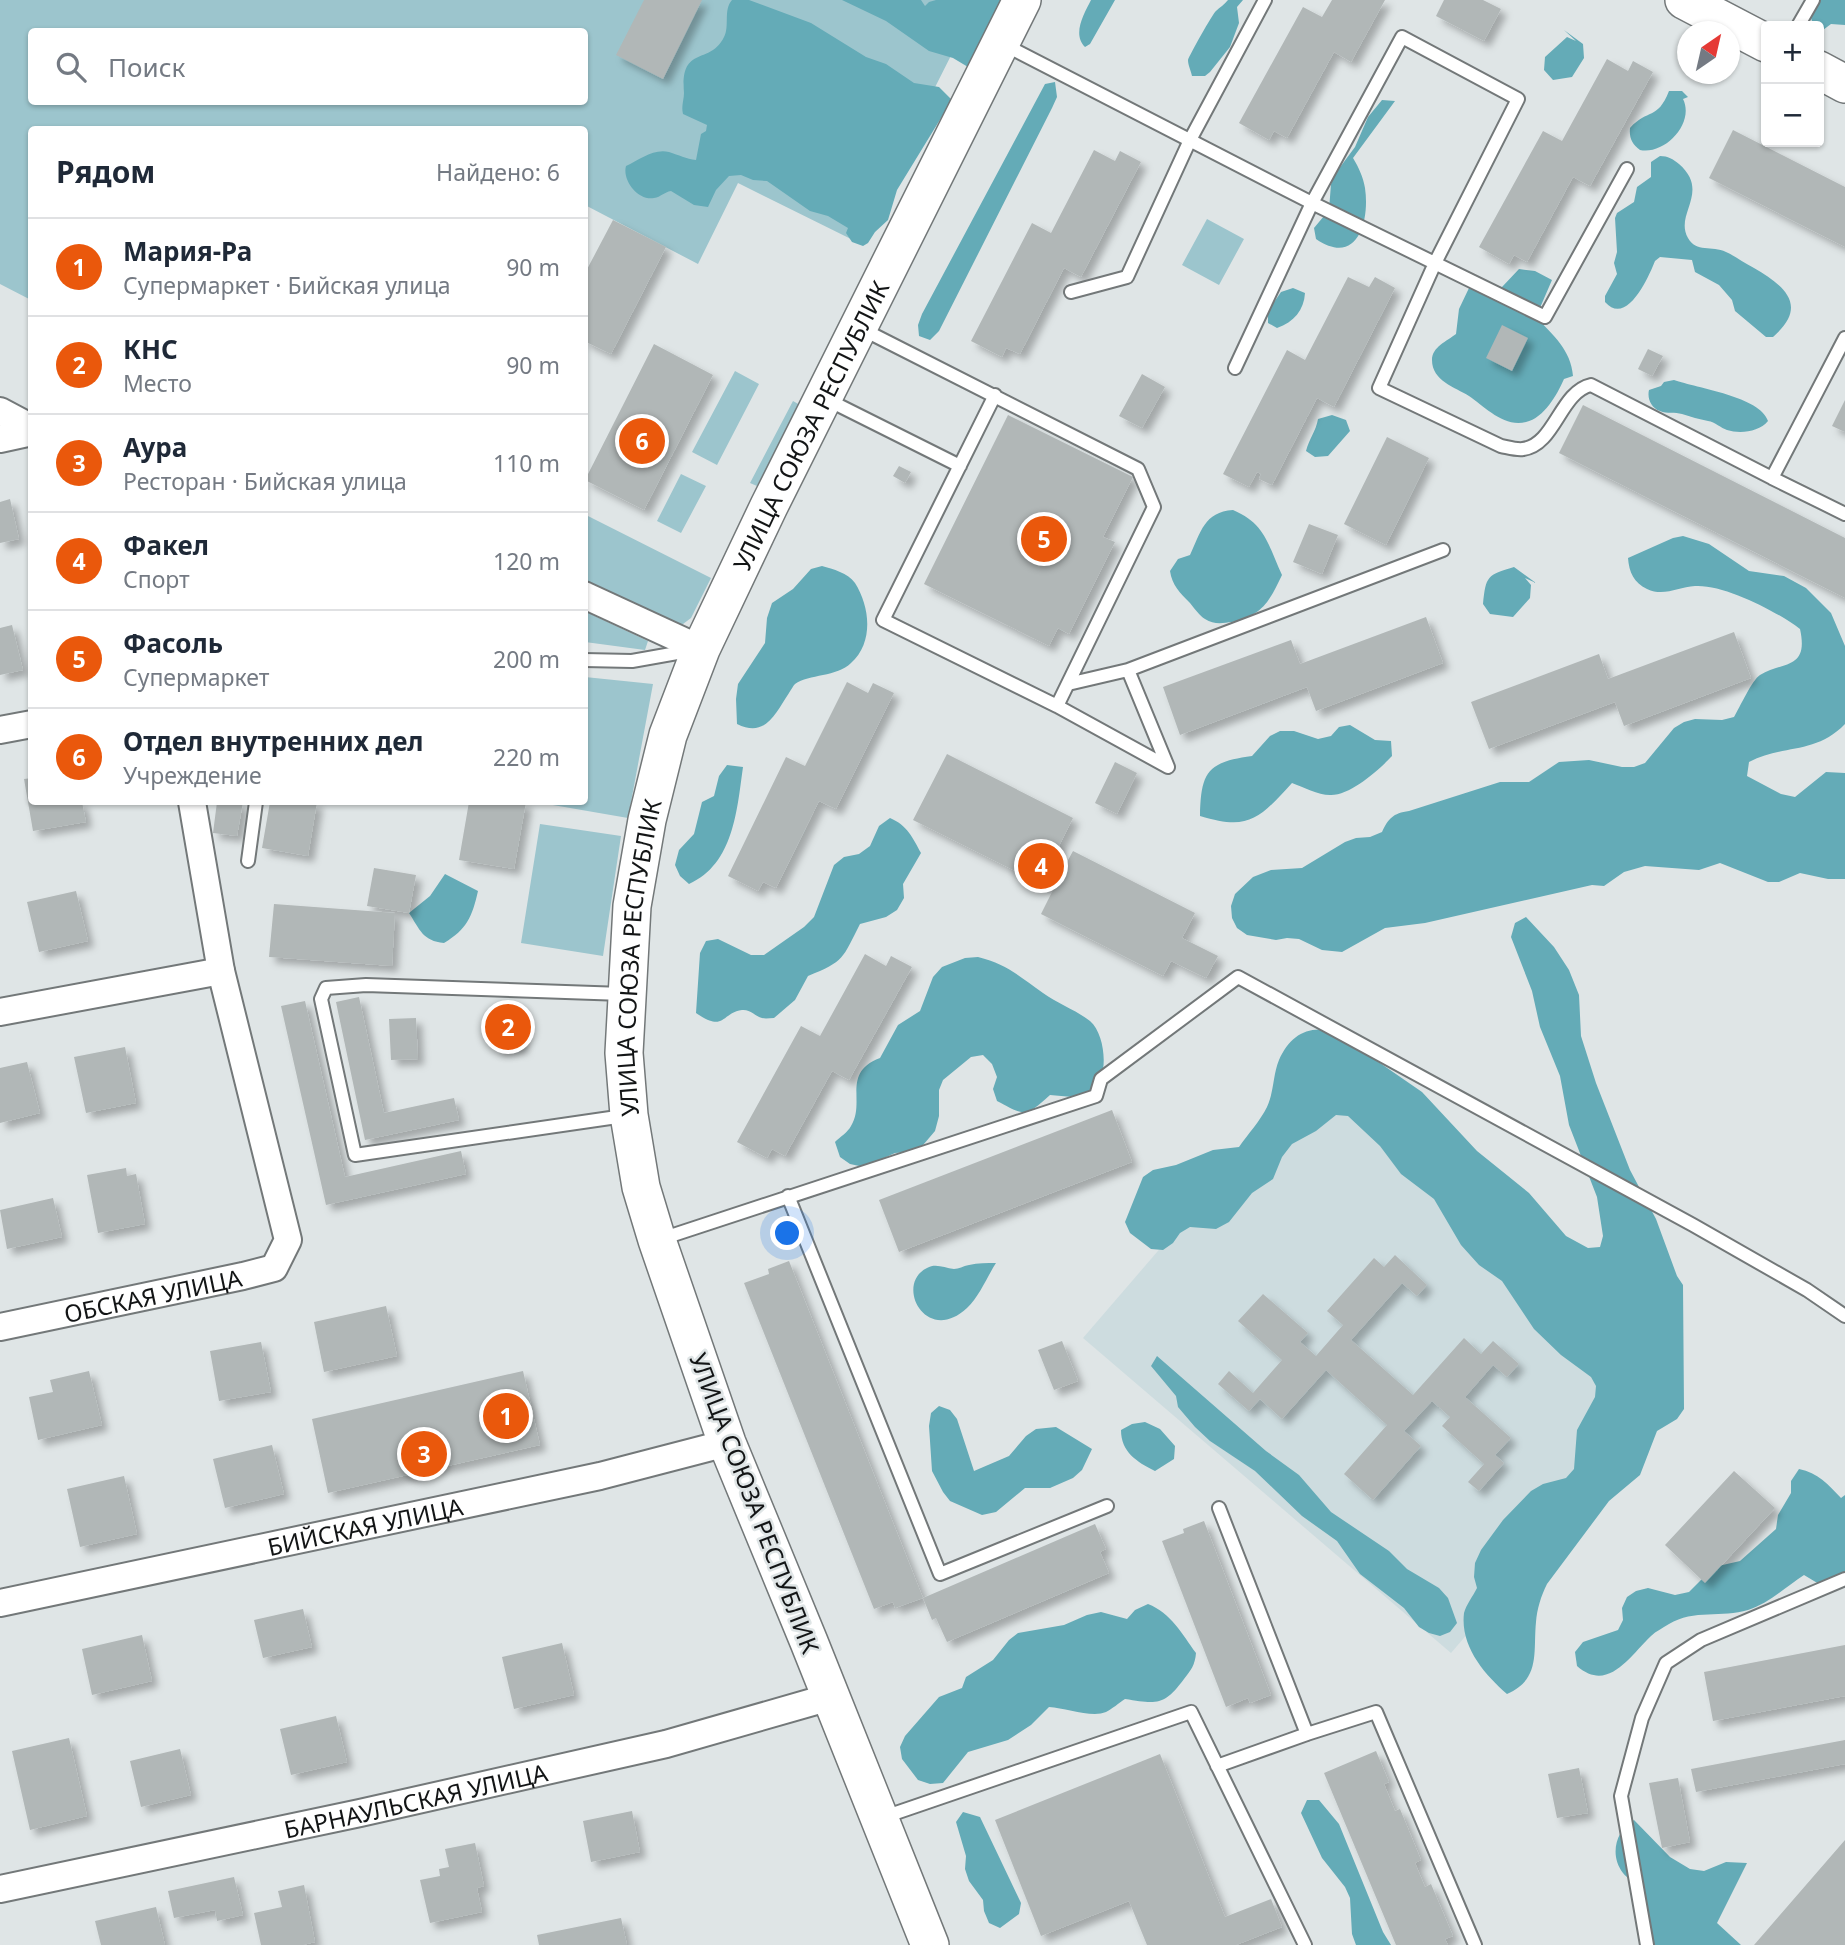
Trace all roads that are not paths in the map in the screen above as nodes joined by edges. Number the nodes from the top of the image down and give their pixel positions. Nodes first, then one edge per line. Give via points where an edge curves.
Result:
1 (1022, 0) edge
2 (1265, 0) edge
3 (1684, 0) edge
4 (1813, 0) edge
5 (1801, 21) edge
6 (1761, 40) edge
7 (1000, 42) junction
8 (1190, 140) junction
9 (1626, 169) dead end
10 (1312, 203) junction
11 (1435, 263) junction
12 (1071, 292) dead end
13 (860, 328) junction
14 (1845, 338) edge
15 (1235, 369) dead end
16 (995, 395) junction
17 (823, 397) junction
18 (0, 411) edge
19 (28, 428) edge
20 (28, 431) edge
21 (0, 439) edge
22 (960, 466) junction
23 (1772, 478) junction
24 (1845, 514) edge
25 (1443, 550) dead end
26 (588, 597) edge
27 (701, 649) junction
28 (588, 660) edge
29 (1128, 670) junction
30 (1068, 684) junction
31 (1057, 706) junction
32 (28, 725) edge
33 (0, 730) edge
34 (193, 805) edge
35 (256, 805) edge
36 (248, 861) dead end
37 (221, 971) junction
38 (627, 995) junction
39 (0, 1012) edge
40 (629, 1115) junction
41 (788, 1196) junction
42 (657, 1240) junction
43 (1845, 1316) edge
44 (0, 1327) edge
45 (727, 1443) junction
46 (1107, 1506) dead end
47 (1219, 1508) dead end
48 (1845, 1579) edge
49 (0, 1603) edge
50 (830, 1697) junction
51 (1307, 1734) junction
52 (1217, 1766) junction
53 (880, 1819) junction
54 (0, 1889) edge
55 (928, 1945) edge
56 (1305, 1945) edge
57 (1475, 1945) edge
58 (1647, 1945) edge

1 - 7 street, УЛИЦА СОЮЗА РЕСПУБЛИК
2 - 8 lane
3 - 6 street
4 - 5 lane
7 - 8 lane
7 - 13 street, УЛИЦА СОЮЗА РЕСПУБЛИК
8 - 10 lane
8 - 12 lane via 1127,276
9 - 11 lane via 1545,317
10 - 11 lane
10 - 11 lane via 1402,37 1518,99
10 - 15 lane
11 - 23 lane via 1379,388 1501,446 1522,449 1541,440 1576,393 1591,386
13 - 16 lane
13 - 17 street, УЛИЦА СОЮЗА РЕСПУБЛИК
14 - 23 lane
16 - 22 lane
16 - 30 lane via 1138,470 1153,508
17 - 22 lane
17 - 27 street, УЛИЦА СОЮЗА РЕСПУБЛИК
18 - 19 street
20 - 21 street
22 - 31 lane via 883,620
23 - 24 lane
25 - 29 lane
26 - 27 street
27 - 28 lane via 632,661
27 - 38 street, УЛИЦА СОЮЗА РЕСПУБЛИК via 668,735 648,820 632,906
29 - 30 lane
29 - 31 lane via 1168,766
30 - 31 lane
32 - 33 street
34 - 37 street
35 - 36 lane
37 - 39 street
37 - 44 street, ОБСКАЯ УЛИЦА via 288,1240 274,1268
38 - 40 street, УЛИЦА СОЮЗА РЕСПУБЛИК via 624,1053
38 - 40 lane via 366,985 326,988 321,999 355,1155
40 - 42 street, УЛИЦА СОЮЗА РЕСПУБЛИК via 641,1187
41 - 42 lane
41 - 43 lane via 1096,1096 1101,1079 1238,977 1693,1225
41 - 46 lane via 940,1574
42 - 45 street, УЛИЦА СОЮЗА РЕСПУБЛИК
45 - 49 street, БИЙСКАЯ УЛИЦА via 600,1476
45 - 50 street, УЛИЦА СОЮЗА РЕСПУБЛИК
47 - 51 lane
48 - 58 lane via 1701,1640 1666,1663 1642,1718 1620,1796
50 - 53 street, УЛИЦА СОЮЗА РЕСПУБЛИК
50 - 54 street, БАРНАУЛЬСКАЯ УЛИЦА via 653,1747
51 - 52 lane
51 - 57 lane via 1376,1712
52 - 53 lane via 1191,1712
52 - 56 lane
53 - 55 street, УЛИЦА СОЮЗА РЕСПУБЛИК

